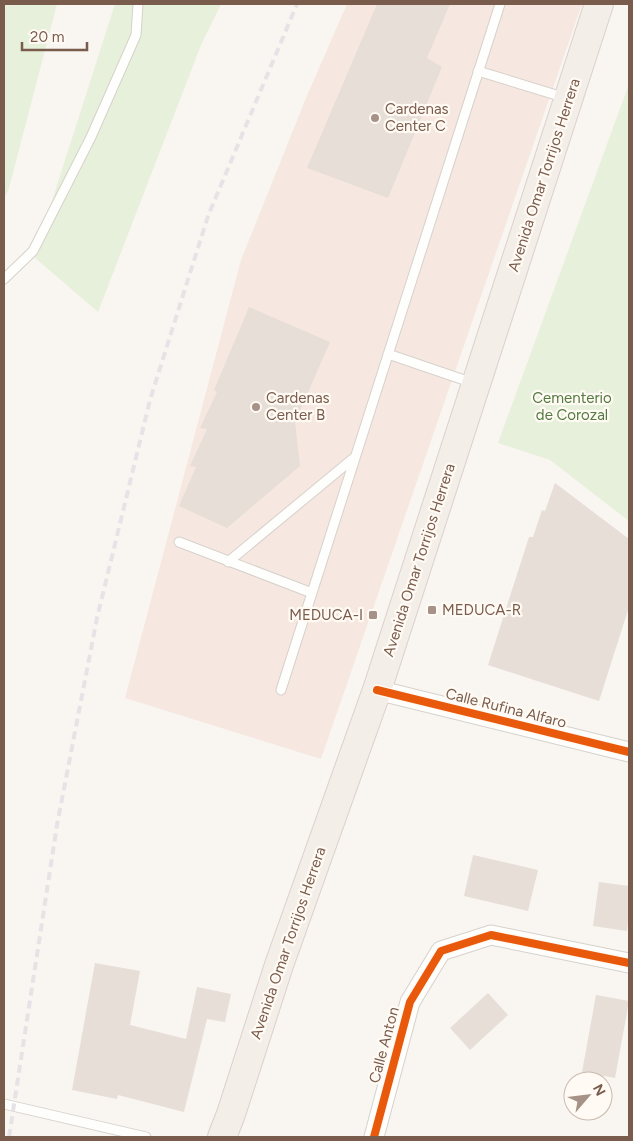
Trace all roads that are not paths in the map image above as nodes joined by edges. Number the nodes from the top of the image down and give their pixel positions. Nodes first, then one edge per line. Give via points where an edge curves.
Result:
1 (138, 4) edge
2 (500, 4) edge
3 (599, 4) edge
4 (478, 70) junction
5 (568, 99) junction
6 (4, 278) edge
7 (388, 354) junction
8 (476, 384) junction
9 (355, 457) junction
10 (179, 542) dead end
11 (228, 562) junction
12 (312, 593) junction
13 (281, 690) dead end
14 (377, 690) junction
15 (629, 752) edge
16 (629, 963) edge
17 (4, 1104) edge
18 (227, 1130) edge
19 (146, 1137) edge
20 (374, 1137) edge

1 - 6 lane via 136,35 91,137 33,251
2 - 4 lane
3 - 5 main road, Avenida Omar Torrijos Herrera
4 - 5 lane
4 - 7 lane
5 - 8 main road, Avenida Omar Torrijos Herrera
7 - 8 lane
7 - 9 lane
8 - 14 main road, Avenida Omar Torrijos Herrera
9 - 11 lane
9 - 12 lane
10 - 11 lane
11 - 12 lane
12 - 13 lane
14 - 15 street, Calle Rufina Alfaro
14 - 18 main road, Avenida Omar Torrijos Herrera via 279,965
16 - 20 street, Calle Anton via 491,935 441,951 410,1002
17 - 19 lane

